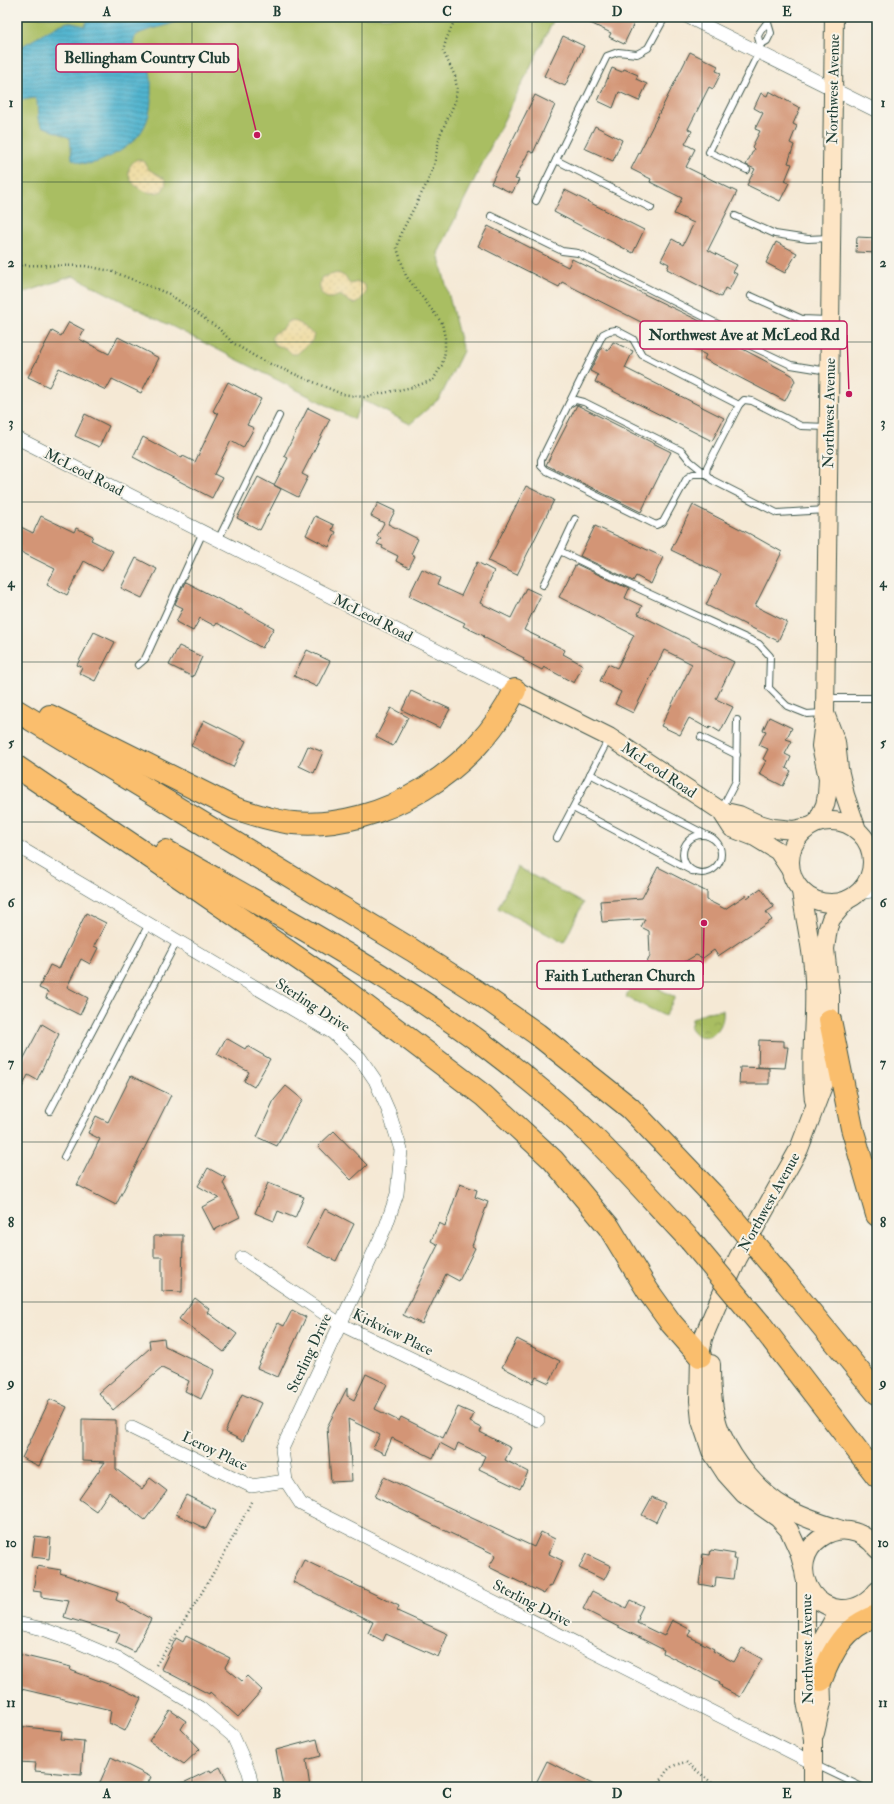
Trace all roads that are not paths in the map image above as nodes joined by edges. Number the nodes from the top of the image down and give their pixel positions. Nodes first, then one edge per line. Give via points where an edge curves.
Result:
1 (664, 17) edge
2 (688, 17) edge
3 (834, 17) edge
4 (769, 20) edge
5 (760, 48) junction
6 (833, 88) junction
7 (877, 111) edge
8 (556, 160) junction
9 (747, 170) dead end
10 (536, 201) dead end
11 (651, 208) dead end
12 (491, 216) dead end
13 (735, 216) dead end
14 (831, 238) junction
15 (751, 296) dead end
16 (830, 320) junction
17 (829, 371) junction
18 (568, 404) junction
19 (739, 405) junction
20 (278, 416) dead end
21 (828, 427) junction
22 (17, 438) edge
23 (706, 474) junction
24 (827, 510) junction
25 (575, 519) dead end
26 (203, 532) junction
27 (218, 540) junction
28 (560, 551) junction
29 (543, 585) dead end
30 (138, 665) dead end
31 (515, 690) junction
32 (877, 698) edge
33 (17, 699) edge
34 (825, 705) junction
35 (17, 711) edge
36 (737, 720) dead end
37 (609, 737) junction
38 (700, 737) dead end
39 (736, 755) junction
40 (17, 767) edge
41 (590, 774) junction
42 (573, 808) junction
43 (721, 811) junction
44 (813, 825) junction
45 (857, 830) junction
46 (557, 838) dead end
47 (712, 838) junction
48 (17, 846) edge
49 (874, 855) edge
50 (790, 869) junction
51 (692, 871) junction
52 (877, 890) edge
53 (801, 891) junction
54 (853, 896) junction
55 (149, 924) junction
56 (177, 941) junction
57 (830, 1020) junction
58 (815, 1105) junction
59 (50, 1111) dead end
60 (64, 1157) dead end
61 (877, 1215) edge
62 (242, 1258) dead end
63 (720, 1298) junction
64 (340, 1324) junction
65 (700, 1356) junction
66 (877, 1393) edge
67 (538, 1420) dead end
68 (132, 1428) dead end
69 (877, 1476) edge
70 (286, 1481) junction
71 (842, 1530) junction
72 (877, 1549) edge
73 (805, 1576) junction
74 (869, 1605) edge
75 (17, 1623) edge
76 (821, 1680) joint
77 (813, 1739) junction
78 (813, 1763) junction
79 (252, 1787) edge
80 (813, 1787) edge
81 (862, 1787) edge

1 - 8 lane via 648,48 637,54 618,52 607,56
2 - 5 street
3 - 6 main road, Northwest Avenue
4 - 5 lane via 761,28 758,36
4 - 5 lane via 771,33 768,41
5 - 6 street
5 - 9 lane via 709,152
6 - 7 street
6 - 14 main road, Northwest Avenue
8 - 10 lane
8 - 11 lane
12 - 17 lane via 562,251 578,253 722,326 734,338 791,365
13 - 14 lane via 782,236
14 - 16 main road, Northwest Avenue
15 - 16 lane via 802,319
16 - 17 main road, Northwest Avenue
17 - 21 main road, Northwest Avenue
18 - 19 lane via 603,334 616,330 633,339 642,355
18 - 23 lane via 576,400 584,402 682,451
18 - 23 lane via 541,460 541,466 573,484 656,525 663,522 687,478 693,474
19 - 21 lane via 744,400 752,401 801,426
19 - 23 lane via 707,467
20 - 27 lane
21 - 24 main road, Northwest Avenue
22 - 26 street, McLeod Road
23 - 24 lane via 712,480 777,513
24 - 34 main road, Northwest Avenue
25 - 28 lane
26 - 27 street, McLeod Road
26 - 30 lane via 145,659
27 - 31 street, McLeod Road
28 - 29 lane
28 - 34 lane via 642,592 661,598 759,644 770,656 769,688 787,706 807,714
31 - 33 highway via 503,714 482,741 434,783 387,808 329,822 301,823 260,817 234,808
31 - 37 main road, McLeod Road
32 - 34 lane
34 - 44 main road, Northwest Avenue via 821,746 828,778 827,795 825,805
34 - 45 main road, Northwest Avenue via 836,742 839,769
35 - 66 highway, bridge via 412,950 537,1034 630,1108 714,1196
36 - 39 lane
37 - 41 lane
37 - 43 main road, McLeod Road
38 - 39 lane
39 - 43 lane via 736,781
40 - 65 highway via 355,998 484,1096 553,1160 609,1227 648,1291 671,1323
40 - 69 highway, bridge via 357,960 425,1003 543,1093 585,1130 690,1240 761,1325
41 - 42 lane
41 - 47 lane
42 - 46 lane
42 - 51 lane
43 - 44 main road, McLeod Road via 740,814 756,823 773,828 793,830
43 - 50 main road, McLeod Road via 732,828 755,837 778,851
44 - 45 main road via 838,821
44 - 50 main road via 794,843 790,855
45 - 49 main road
47 - 51 lane via 720,848 717,866 706,873
47 - 51 lane via 700,835 685,845 684,863
48 - 55 street, Sterling Drive
49 - 54 main road via 866,883
50 - 53 main road
52 - 54 street
53 - 54 main road via 810,898 824,902 840,902
53 - 58 main road, Northwest Avenue via 815,982 812,1082
54 - 57 main road, Northwest Avenue via 831,920 828,928 825,949
55 - 56 street, Sterling Drive
55 - 59 lane
56 - 60 lane
56 - 64 street, Sterling Drive via 333,1034 360,1058 375,1080 389,1112 401,1150 397,1194 386,1226
57 - 58 main road, Northwest Avenue via 824,1083
57 - 61 highway via 852,1128
58 - 63 main road, Northwest Avenue via 799,1149 738,1258
62 - 64 street, Kirkview Place
63 - 65 main road, Northwest Avenue via 703,1338
63 - 71 main road, Northwest Avenue via 711,1364 711,1386 721,1432 732,1453 765,1493 784,1507 800,1516
64 - 67 street, Kirkview Place
64 - 70 street, Sterling Drive via 282,1449
65 - 73 main road, Northwest Avenue via 701,1421 711,1451 726,1474 744,1494 778,1518 789,1530 799,1552
68 - 70 street, Leroy Place via 251,1486
70 - 78 street, Sterling Drive via 301,1504
71 - 72 main road, Northwest Avenue via 862,1535
71 - 73 main road via 829,1533 817,1540 806,1556
73 - 74 main road via 814,1596 823,1603 836,1608
73 - 77 main road, Northwest Avenue via 806,1701
74 - 76 highway via 862,1622 842,1639 833,1651
75 - 79 street via 43,1629 120,1660 200,1708 234,1736 249,1772
76 - 77 main road, Northwest Avenue via 822,1702
77 - 78 main road, Northwest Avenue
78 - 80 main road, Northwest Avenue
78 - 81 lane

